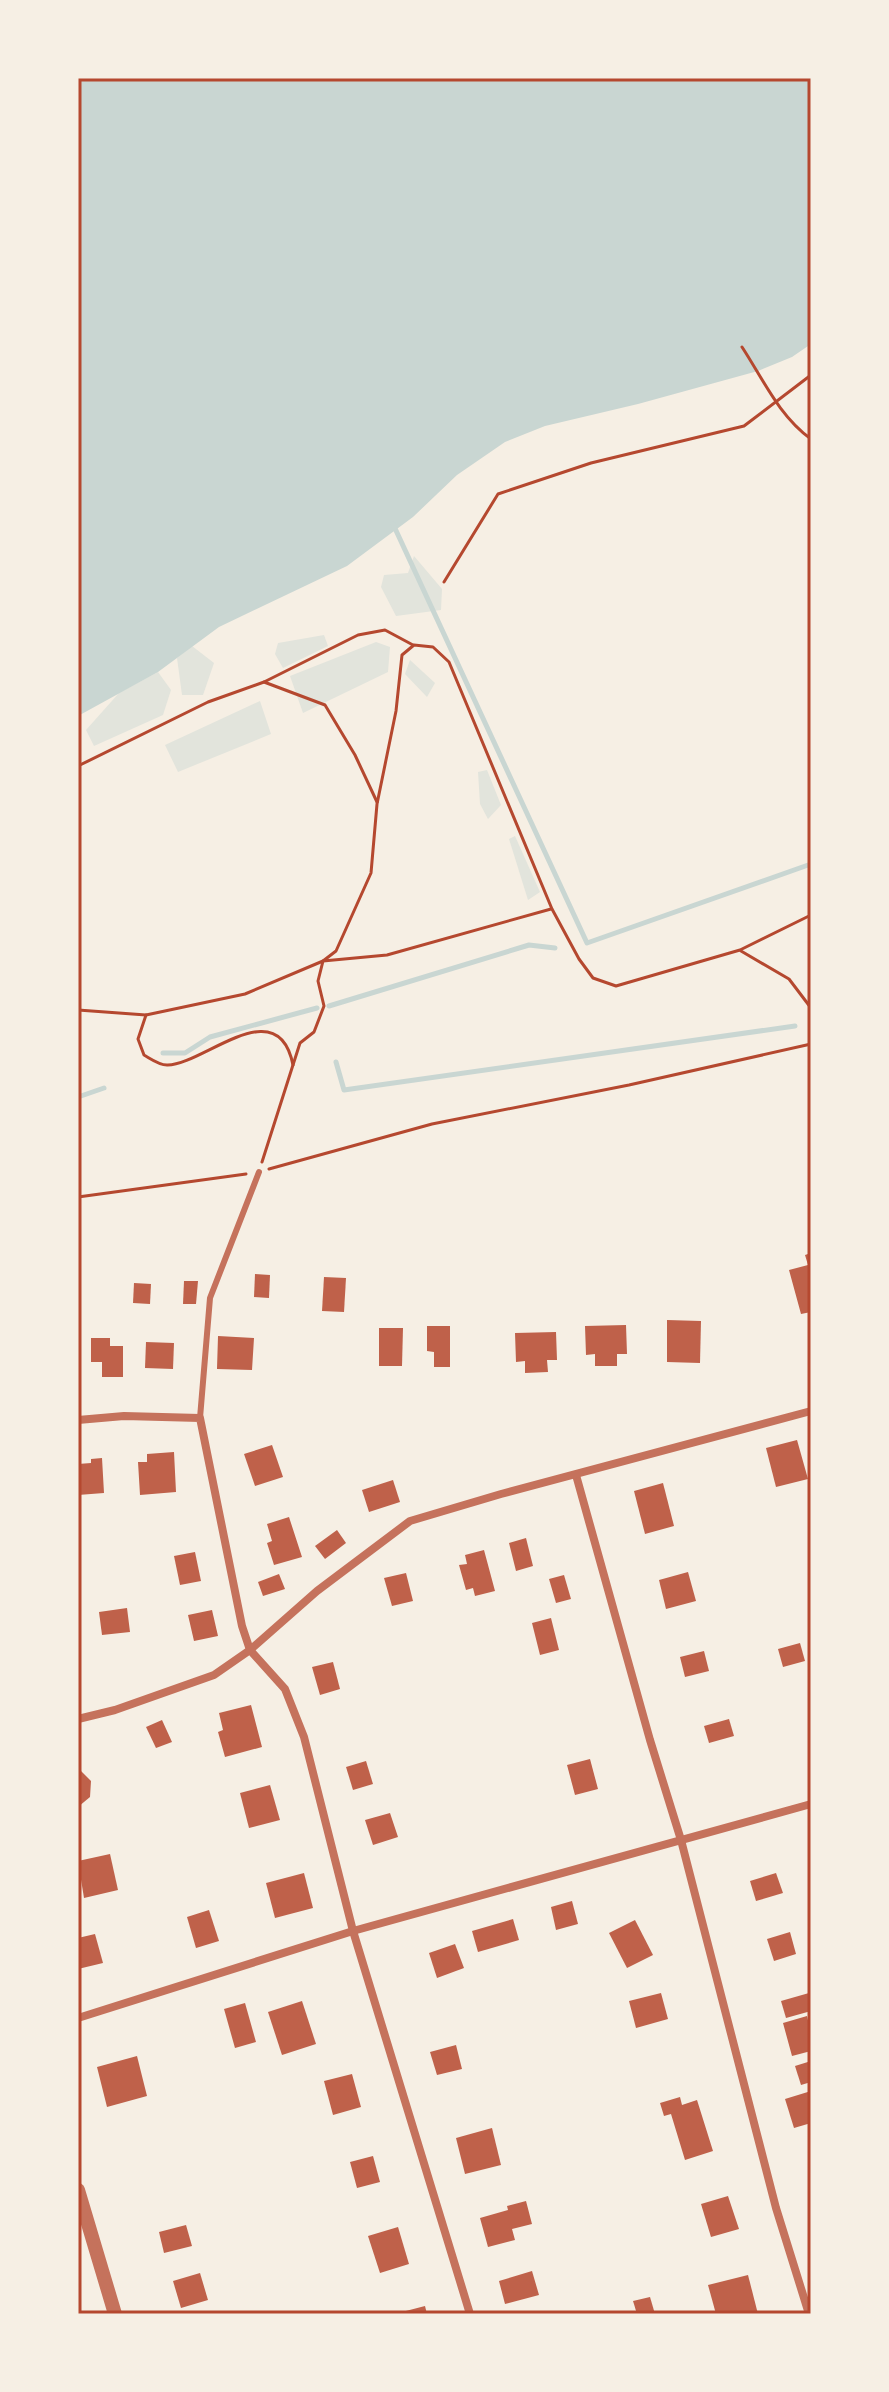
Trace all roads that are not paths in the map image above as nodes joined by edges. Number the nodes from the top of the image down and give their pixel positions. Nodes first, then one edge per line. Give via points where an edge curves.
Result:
1 (259, 1172) road end
2 (811, 1411) edge
3 (200, 1418) junction
4 (78, 1420) edge
5 (576, 1475) junction
6 (250, 1650) junction
7 (78, 1719) edge
8 (811, 1804) edge
9 (681, 1840) junction
10 (353, 1931) junction
11 (78, 2018) edge
12 (78, 2190) edge
13 (115, 2314) edge
14 (470, 2314) edge
15 (809, 2314) edge

1 - 3 lane via 210,1298
2 - 5 street
3 - 4 street
3 - 6 street
5 - 6 street via 410,1521
5 - 9 street
6 - 7 street via 214,1675
6 - 10 street via 285,1689 304,1737
8 - 9 street
9 - 10 street
9 - 15 street via 776,2208
10 - 11 street
10 - 14 street
12 - 13 street

